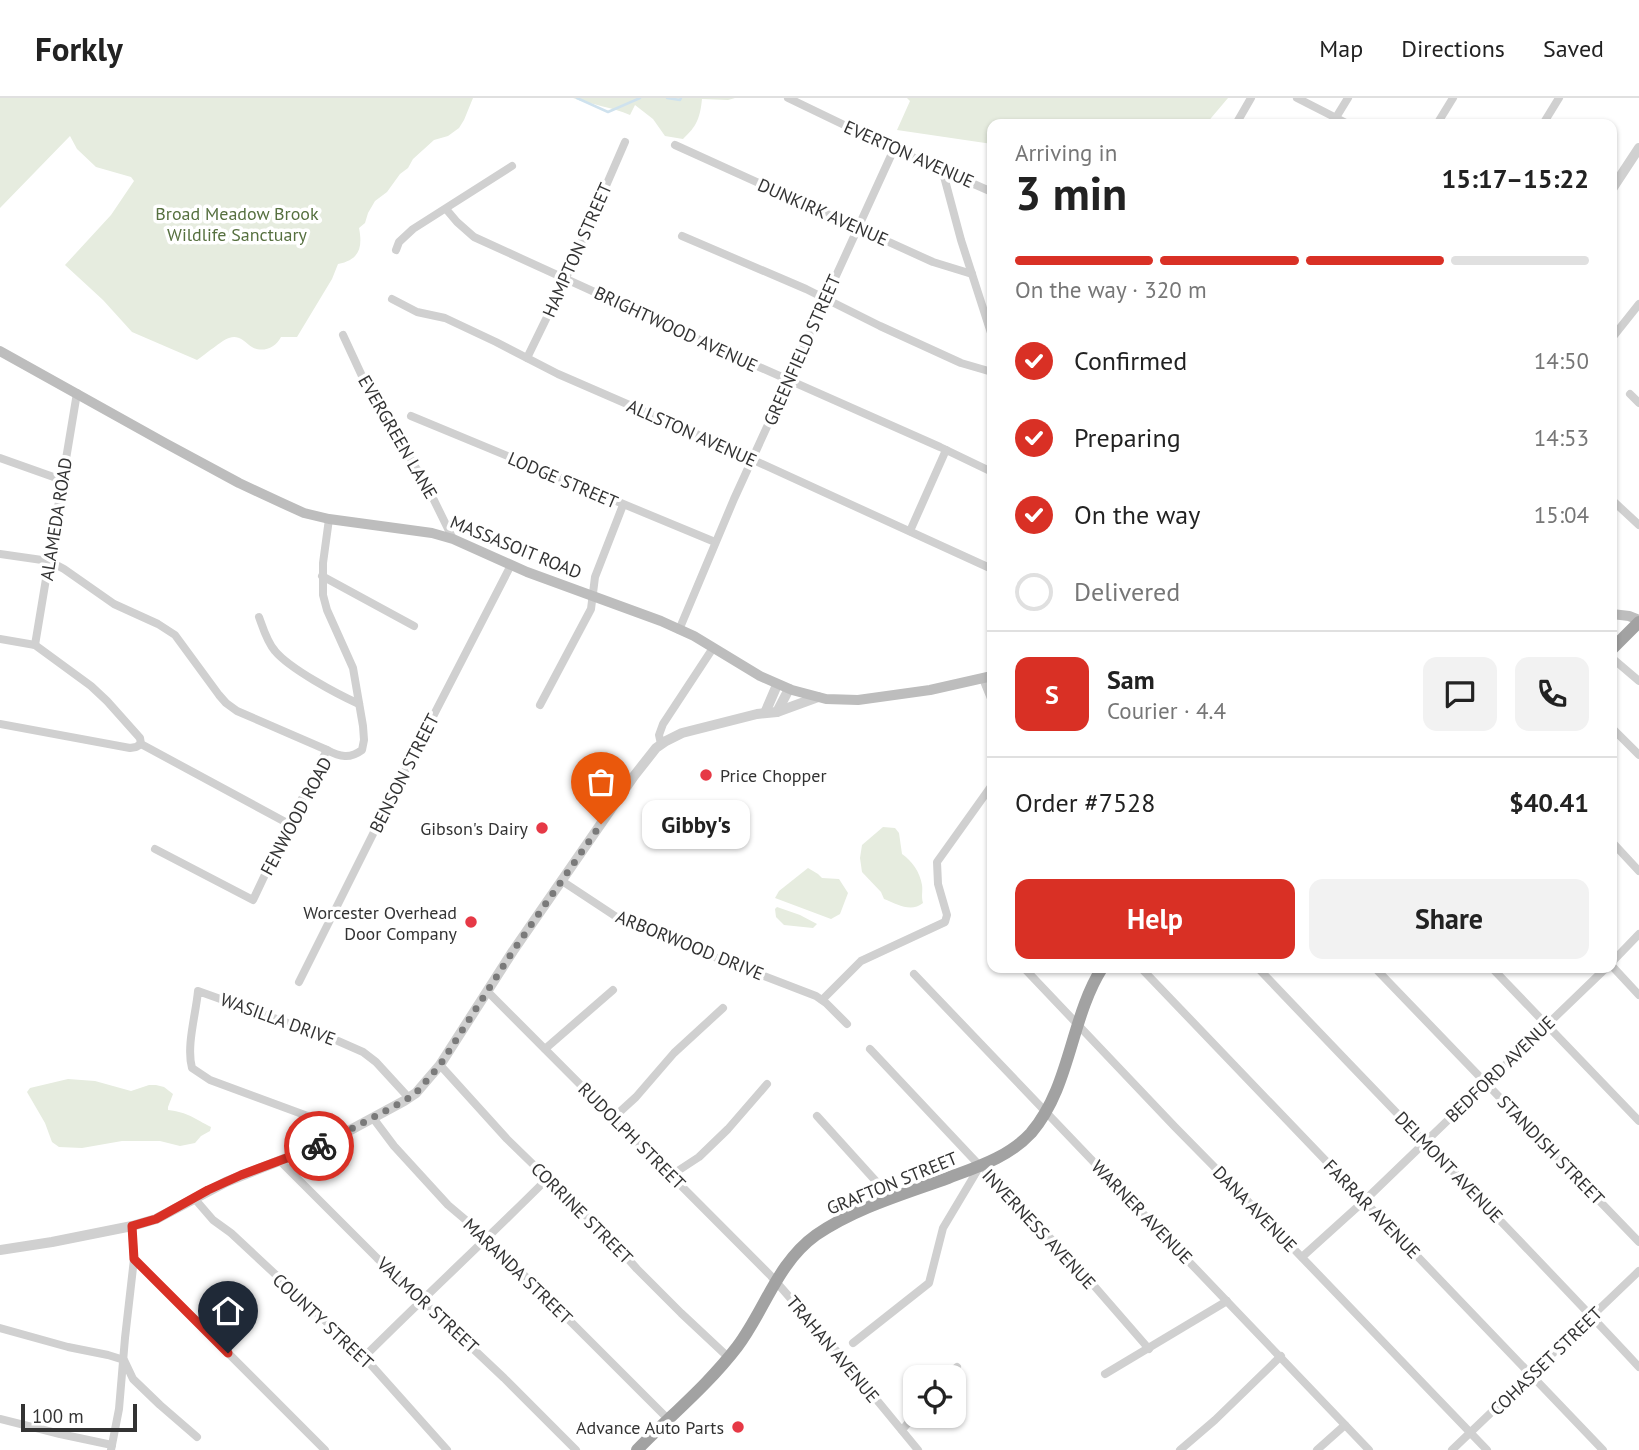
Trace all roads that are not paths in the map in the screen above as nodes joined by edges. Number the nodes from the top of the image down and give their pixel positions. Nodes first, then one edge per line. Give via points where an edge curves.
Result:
1 (788, 98) edge
2 (1251, 98) edge
3 (1297, 98) edge
4 (1348, 98) edge
5 (1453, 98) edge
6 (1559, 98) edge
7 (1239, 119) edge
8 (1331, 119) edge
9 (1335, 119) edge
10 (1440, 119) edge
11 (1546, 119) edge
12 (625, 142) dead end
13 (675, 145) dead end
14 (1639, 148) edge
15 (894, 149) junction
16 (512, 166) dead end
17 (942, 169) junction
18 (1617, 181) edge
19 (987, 190) edge
20 (446, 209) junction
21 (858, 228) junction
22 (682, 236) dead end
23 (396, 250) dead end
24 (972, 274) junction
25 (566, 278) junction
26 (825, 298) junction
27 (392, 299) dead end
28 (1639, 304) edge
29 (987, 320) edge
30 (1617, 332) edge
31 (343, 335) dead end
32 (0, 351) edge
33 (527, 358) junction
34 (987, 371) edge
35 (788, 380) junction
36 (77, 393) junction
37 (1630, 394) dead end
38 (1639, 403) edge
39 (411, 416) dead end
40 (946, 450) junction
41 (0, 458) edge
42 (753, 460) junction
43 (987, 470) edge
44 (62, 480) junction
45 (623, 505) junction
46 (1617, 505) edge
47 (329, 519) junction
48 (1639, 525) edge
49 (910, 531) junction
50 (453, 539) junction
51 (715, 542) junction
52 (0, 554) edge
53 (49, 561) junction
54 (510, 565) junction
55 (987, 567) edge
56 (322, 576) junction
57 (592, 596) junction
58 (1617, 615) edge
59 (259, 617) dead end
60 (1639, 621) edge
61 (414, 626) dead end
62 (680, 630) junction
63 (0, 639) edge
64 (1617, 644) edge
65 (35, 645) junction
66 (713, 648) junction
67 (1617, 662) edge
68 (987, 678) edge
69 (1639, 681) edge
70 (777, 685) junction
71 (789, 689) junction
72 (818, 697) junction
73 (359, 704) junction
74 (540, 705) dead end
75 (777, 712) junction
76 (765, 713) junction
77 (0, 724) edge
78 (1617, 733) edge
79 (141, 744) junction
80 (660, 744) junction
81 (327, 750) junction
82 (1639, 755) edge
83 (987, 792) edge
84 (289, 824) junction
85 (1617, 847) edge
86 (155, 849) dead end
87 (1639, 871) edge
88 (562, 881) junction
89 (1639, 934) edge
90 (1617, 958) edge
91 (1617, 970) edge
92 (1029, 973) edge
93 (1099, 973) edge
94 (1146, 973) edge
95 (1263, 973) edge
96 (1380, 973) edge
97 (1497, 973) edge
98 (1601, 973) edge
99 (914, 974) dead end
100 (299, 982) dead end
101 (613, 990) dead end
102 (488, 992) junction
103 (1639, 995) edge
104 (822, 1000) junction
105 (723, 1008) dead end
106 (847, 1024) dead end
107 (1547, 1024) junction
108 (1077, 1025) junction
109 (545, 1049) junction
110 (870, 1049) dead end
111 (440, 1065) junction
112 (1486, 1082) junction
113 (766, 1084) dead end
114 (409, 1098) junction
115 (1045, 1113) junction
116 (817, 1116) dead end
117 (373, 1118) junction
118 (613, 1118) junction
119 (1639, 1121) edge
120 (330, 1141) junction
121 (1425, 1141) junction
122 (279, 1161) junction
123 (980, 1166) junction
124 (670, 1176) junction
125 (547, 1179) junction
126 (194, 1198) junction
127 (892, 1199) junction
128 (1364, 1201) junction
129 (132, 1226) junction
130 (487, 1238) junction
131 (1639, 1242) edge
132 (0, 1252) edge
133 (1302, 1257) junction
134 (134, 1259) junction
135 (1639, 1271) edge
136 (776, 1281) junction
137 (421, 1300) junction
138 (1227, 1301) junction
139 (1592, 1316) junction
140 (0, 1328) edge
141 (853, 1343) dead end
142 (1149, 1349) junction
143 (1281, 1356) junction
144 (363, 1357) junction
145 (728, 1357) junction
146 (124, 1360) junction
147 (1639, 1367) edge
148 (1105, 1374) dead end
149 (1531, 1375) junction
150 (0, 1419) edge
151 (668, 1419) junction
152 (1345, 1425) junction
153 (902, 1430) joint
154 (1470, 1432) junction
155 (197, 1437) dead end
156 (112, 1448) edge
157 (325, 1450) edge
158 (447, 1450) edge
159 (576, 1450) edge
160 (637, 1450) edge
161 (918, 1450) edge
162 (1180, 1450) edge
163 (1317, 1450) edge
164 (1369, 1450) edge
165 (1452, 1450) edge
166 (1487, 1450) edge
167 (1603, 1450) edge

1 - 15 street, EVERTON AVENUE
2 - 7 street
3 - 8 street
4 - 9 street
5 - 10 street
6 - 11 street
12 - 25 street, HAMPTON STREET
13 - 21 street, DUNKIRK AVENUE
14 - 18 street
15 - 17 street, EVERTON AVENUE
15 - 21 street, GREENFIELD STREET
16 - 20 street
17 - 19 street, EVERTON AVENUE
17 - 24 street
20 - 23 street via 413,229
20 - 25 street, BRIGHTWOOD AVENUE via 474,237
21 - 24 street, DUNKIRK AVENUE via 945,267
21 - 26 street, GREENFIELD STREET
22 - 26 street
24 - 29 street
25 - 33 street, HAMPTON STREET
25 - 35 street, BRIGHTWOOD AVENUE
26 - 34 street via 961,363
26 - 35 street, GREENFIELD STREET
27 - 33 street, ALLSTON AVENUE via 417,312 445,318
28 - 30 street
31 - 50 street, EVERGREEN LANE
32 - 36 main road, MASSASOIT ROAD
33 - 42 street, ALLSTON AVENUE
35 - 40 street, BRIGHTWOOD AVENUE
35 - 42 street, GREENFIELD STREET
36 - 44 street, ALAMEDA ROAD
36 - 47 main road, MASSASOIT ROAD via 239,483 304,513
37 - 38 street
39 - 45 street, LODGE STREET
40 - 43 street, BRIGHTWOOD AVENUE
40 - 49 street
41 - 44 street
42 - 49 street, ALLSTON AVENUE
42 - 51 street, GREENFIELD STREET
44 - 53 street, ALAMEDA ROAD
45 - 51 street, LODGE STREET
45 - 57 street
46 - 48 street
47 - 50 main road, MASSASOIT ROAD
47 - 56 street, FENWOOD ROAD
49 - 55 street, ALLSTON AVENUE
50 - 54 main road, MASSASOIT ROAD
51 - 62 street, GREENFIELD STREET
52 - 53 street
53 - 65 street, ALAMEDA ROAD
53 - 81 street via 114,604 171,631 219,695 237,711
54 - 57 main road, MASSASOIT ROAD
54 - 100 street, BENSON STREET
56 - 61 street
56 - 73 street, FENWOOD ROAD via 324,603 350,661
57 - 62 main road, MASSASOIT ROAD
57 - 74 street via 591,609
58 - 60 main road
59 - 73 street via 281,657
60 - 64 highway
62 - 66 main road, MASSASOIT ROAD
63 - 65 street
65 - 79 street via 107,701
66 - 70 main road, MASSASOIT ROAD
66 - 80 street via 663,724
67 - 69 street
68 - 72 main road, MASSASOIT ROAD via 878,698 846,701
70 - 71 main road, MASSASOIT ROAD
70 - 76 street
71 - 72 main road, MASSASOIT ROAD
71 - 75 street
72 - 75 street
73 - 81 street, FENWOOD ROAD via 362,750 344,757
75 - 76 street
76 - 80 street via 693,730
77 - 79 street via 130,748
78 - 82 street
79 - 84 street
80 - 88 street
81 - 84 street, FENWOOD ROAD
83 - 104 street via 937,862 945,922 861,961
84 - 86 street, FENWOOD ROAD via 253,900
85 - 87 street
88 - 102 street
88 - 104 street, ARBORWOOD DRIVE via 636,927
89 - 90 street
91 - 103 street
92 - 108 street, DANA AVENUE
93 - 108 highway, GRAFTON STREET
94 - 128 street, FARRAR AVENUE
95 - 121 street, DELMONT AVENUE
96 - 112 street, STANDISH STREET
97 - 107 street
98 - 107 street, BEDFORD AVENUE
99 - 115 street, WARNER AVENUE
101 - 109 street
102 - 109 street, RUDOLPH STREET
102 - 111 street
104 - 106 street
105 - 118 street
107 - 112 street, BEDFORD AVENUE
107 - 119 street
108 - 115 highway, GRAFTON STREET
108 - 133 street, DANA AVENUE
109 - 118 street, RUDOLPH STREET
110 - 123 street, INVERNESS AVENUE
111 - 114 street
111 - 125 street, CORRINE STREET
112 - 121 street, BEDFORD AVENUE
112 - 131 street, STANDISH STREET
113 - 124 street via 719,1138
114 - 117 street
114 - 120 street, WASILLA DRIVE via 376,1062 356,1048 198,991 192,1068 210,1080 313,1118
115 - 123 highway, GRAFTON STREET via 1020,1143
115 - 138 street, WARNER AVENUE
116 - 127 street
117 - 120 street
117 - 130 street, MARANDA STREET via 448,1205
118 - 124 street, RUDOLPH STREET
120 - 122 street
121 - 128 street, BEDFORD AVENUE
121 - 139 street, DELMONT AVENUE
122 - 126 street
122 - 137 street, VALMOR STREET
123 - 127 highway, GRAFTON STREET
123 - 141 street via 943,1228 929,1283
123 - 142 street, INVERNESS AVENUE
124 - 136 street, RUDOLPH STREET
125 - 130 street
125 - 145 street, CORRINE STREET
126 - 129 street
126 - 144 street, COUNTY STREET
127 - 136 highway, GRAFTON STREET via 817,1235
128 - 133 street, BEDFORD AVENUE
128 - 149 street, FARRAR AVENUE
129 - 132 street
129 - 134 street
130 - 137 street
130 - 151 street, MARANDA STREET
133 - 154 street, DANA AVENUE
134 - 146 street
134 - 157 street
135 - 139 street, COHASSET STREET
136 - 145 highway, GRAFTON STREET
136 - 153 street, TRAHAN AVENUE
137 - 144 street
137 - 159 street, VALMOR STREET
138 - 142 street
138 - 143 street, WARNER AVENUE
139 - 147 street, DELMONT AVENUE
139 - 149 street, COHASSET STREET
140 - 146 street
142 - 148 street
143 - 152 street, WARNER AVENUE
143 - 162 street
144 - 158 street, COUNTY STREET
145 - 151 highway, GRAFTON STREET
146 - 155 street via 134,1379
146 - 156 street
149 - 154 street, COHASSET STREET
149 - 167 street, FARRAR AVENUE
150 - 156 street
151 - 160 highway, GRAFTON STREET
152 - 163 street
152 - 164 street, WARNER AVENUE
153 - 161 street, TRAHAN AVENUE
154 - 165 street, COHASSET STREET
154 - 166 street, DANA AVENUE

